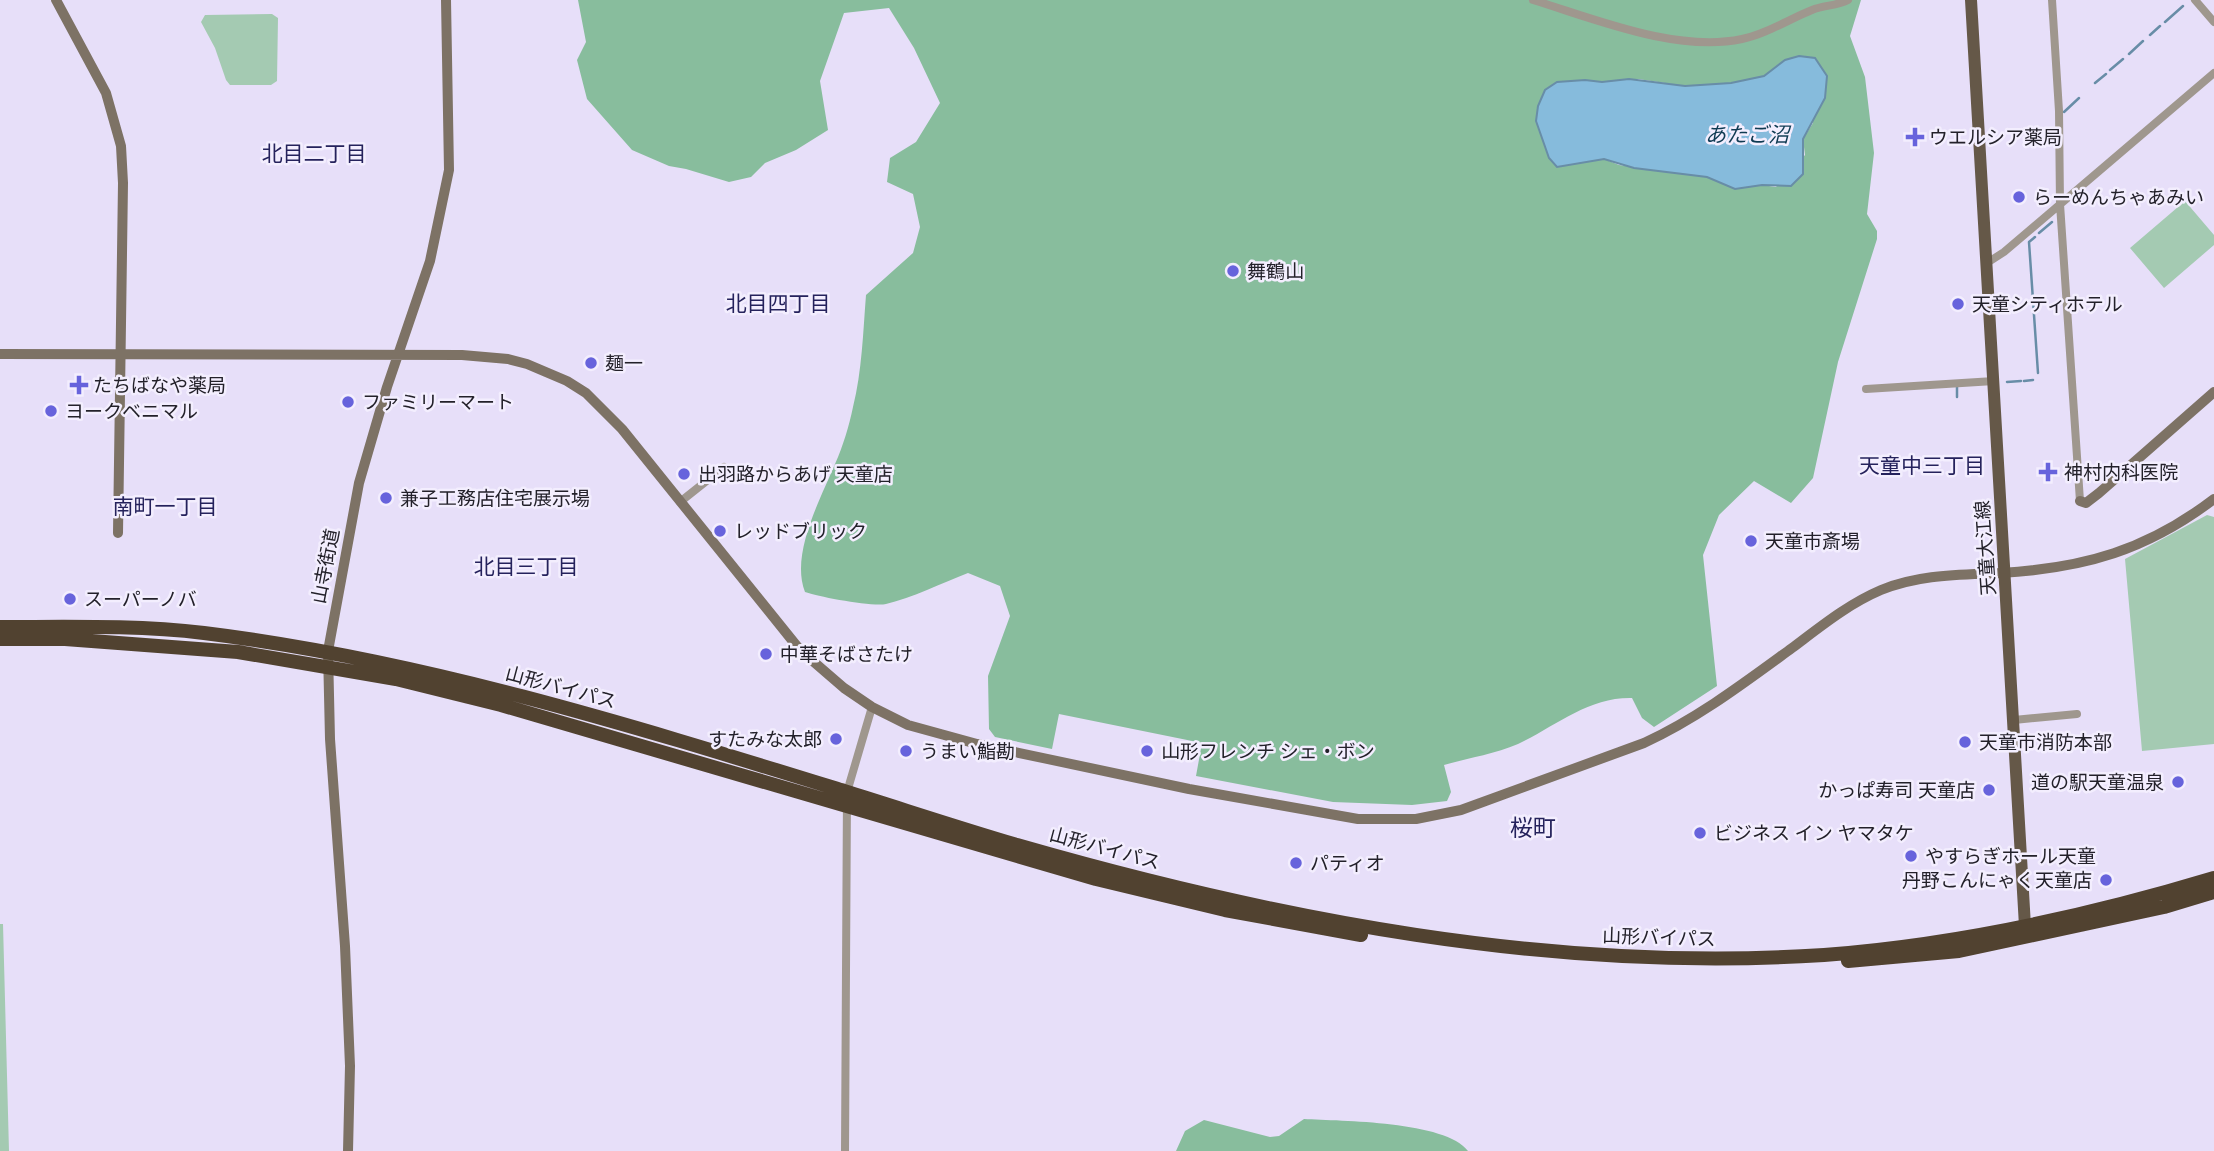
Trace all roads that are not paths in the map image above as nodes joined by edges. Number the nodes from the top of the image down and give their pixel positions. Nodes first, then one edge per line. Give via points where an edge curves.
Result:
1 (56, 0) edge
2 (446, 0) edge
3 (1533, 0) edge
4 (1848, 0) edge
5 (1971, 0) edge
6 (2052, 0) edge
7 (2194, 0) edge
8 (2214, 22) edge
9 (2214, 73) edge
10 (2060, 204) junction
11 (1987, 263) junction
12 (0, 354) edge
13 (120, 356) junction
14 (398, 356) junction
15 (1994, 381) junction
16 (1866, 389) dead end
17 (2214, 392) edge
18 (724, 467) dead end
19 (2214, 499) edge
20 (2080, 501) joint
21 (680, 502) junction
22 (118, 533) dead end
23 (2005, 572) junction
24 (0, 627) edge
25 (0, 639) edge
26 (328, 652) junction
27 (327, 667) junction
28 (872, 707) junction
29 (2077, 714) dead end
30 (2014, 720) junction
31 (846, 798) junction
32 (2214, 878) edge
33 (2214, 892) edge
34 (2025, 926) junction
35 (348, 1151) edge
36 (845, 1151) edge

1 - 13 street via 106,93 121,146
2 - 14 street, 山寺街道 via 449,170 430,261
3 - 4 street via 1650,35 1720,42 1745,39 1816,8
5 - 11 main road, 天童大江線
6 - 10 street
7 - 8 street
9 - 10 street
10 - 11 street
10 - 20 street
11 - 15 main road, 天童大江線
12 - 13 street
13 - 14 street
13 - 22 street
14 - 21 street via 508,359 567,380 606,411
14 - 26 street, 山寺街道 via 359,483
15 - 16 street
15 - 23 main road, 天童大江線
17 - 20 street via 2099,494 2086,503
18 - 21 street
19 - 23 street via 2165,533 2134,547 2082,563
21 - 28 street via 800,650 832,680
23 - 28 street via 1920,577 1879,591 1667,733 1482,804 1416,819 1357,819 1189,789 943,736
23 - 30 main road, 天童大江線
24 - 26 highway, 山形バイパス via 199,632
25 - 27 highway, 山形バイパス via 225,651
26 - 27 street, 山寺街道
26 - 31 highway, 山形バイパス via 511,692 623,723
27 - 31 highway, 山形バイパス via 501,705
27 - 35 street, 山寺街道 via 345,946
28 - 31 street
29 - 30 street
30 - 34 main road, 天童大江線
31 - 33 highway, 山形バイパス via 1096,879 1213,908 1380,939 1547,961 1754,967 1959,951
31 - 34 highway, 山形バイパス via 1150,881 1283,911 1481,945 1614,956 1813,955
31 - 36 street
32 - 34 highway, 山形バイパス

